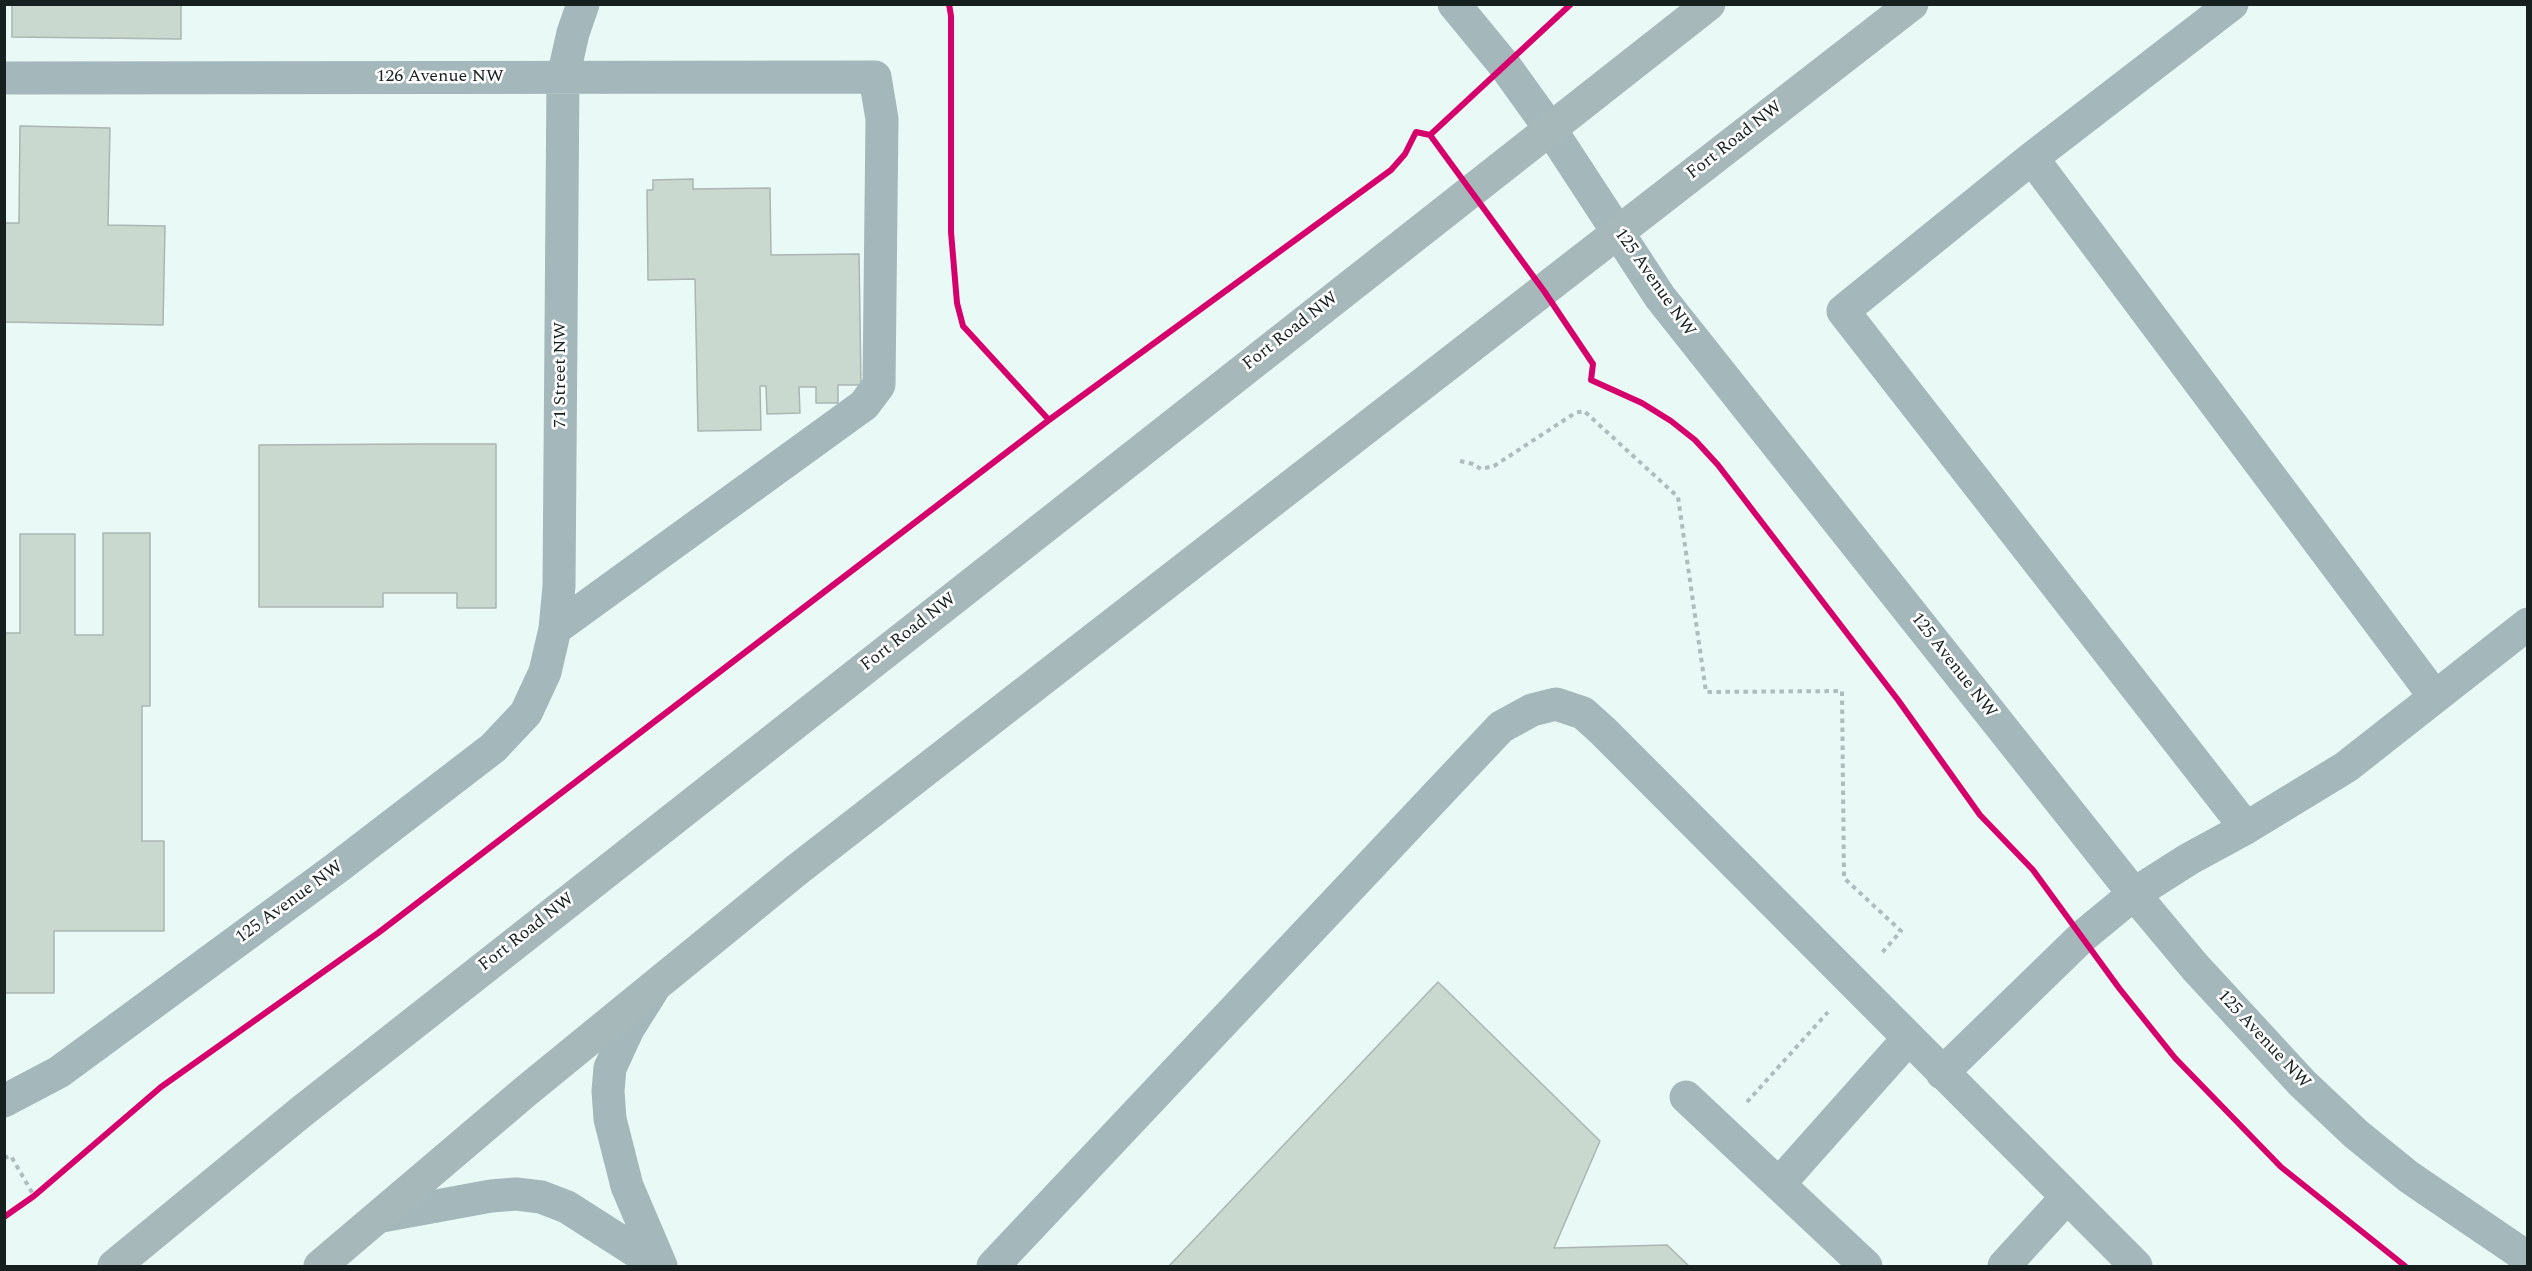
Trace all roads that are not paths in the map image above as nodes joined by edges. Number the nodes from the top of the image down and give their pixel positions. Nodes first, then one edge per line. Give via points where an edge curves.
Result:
1 (583, 4) edge
2 (1454, 4) edge
3 (1709, 4) edge
4 (1912, 4) edge
5 (2232, 4) edge
6 (563, 77) junction
7 (4, 78) edge
8 (1551, 130) junction
9 (2032, 158) junction
10 (1619, 234) junction
11 (2528, 624) edge
12 (555, 628) junction
13 (545, 672) joint
14 (2436, 697) junction
15 (2246, 828) junction
16 (2134, 894) junction
17 (658, 983) junction
18 (1908, 1039) junction
19 (1942, 1073) junction
20 (1686, 1097) dead end
21 (4, 1101) edge
22 (1779, 1184) junction
23 (2067, 1197) junction
24 (382, 1216) junction
25 (2528, 1258) edge
26 (114, 1266) edge
27 (320, 1266) edge
28 (660, 1266) edge
29 (993, 1266) edge
30 (1866, 1266) edge
31 (2004, 1266) edge
32 (2136, 1266) edge

1 - 6 street
2 - 8 street, 125 Avenue NW
3 - 8 main road, Fort Road NW
4 - 10 main road, Fort Road NW
5 - 9 street
6 - 7 street, 126 Avenue NW
6 - 12 street, 71 Street NW via 559,586
6 - 12 street, 126 Avenue NW via 875,77 882,119 879,385 864,405
8 - 10 street, 125 Avenue NW
8 - 26 main road, Fort Road NW via 301,1112
9 - 14 street
9 - 15 street via 1843,311
10 - 16 street, 125 Avenue NW via 1660,297
10 - 17 main road, Fort Road NW via 913,779
11 - 14 street
12 - 13 street, 71 Street NW
13 - 21 street, 125 Avenue NW via 526,713 493,748 59,1072
14 - 15 street via 2346,767
15 - 16 street via 2189,858
16 - 19 street via 2083,936
16 - 25 street, 125 Avenue NW via 2255,1033 2356,1134 2409,1177
17 - 24 main road, Fort Road NW
17 - 28 street via 628,1029 610,1068 608,1091 610,1119 627,1186
18 - 19 street
18 - 22 street
18 - 29 street via 1583,713 1556,704 1532,710 1500,727
19 - 23 street
20 - 22 street
22 - 30 street
23 - 31 street
23 - 32 street
24 - 27 main road, Fort Road NW
24 - 28 street via 491,1196 541,1197 567,1207

